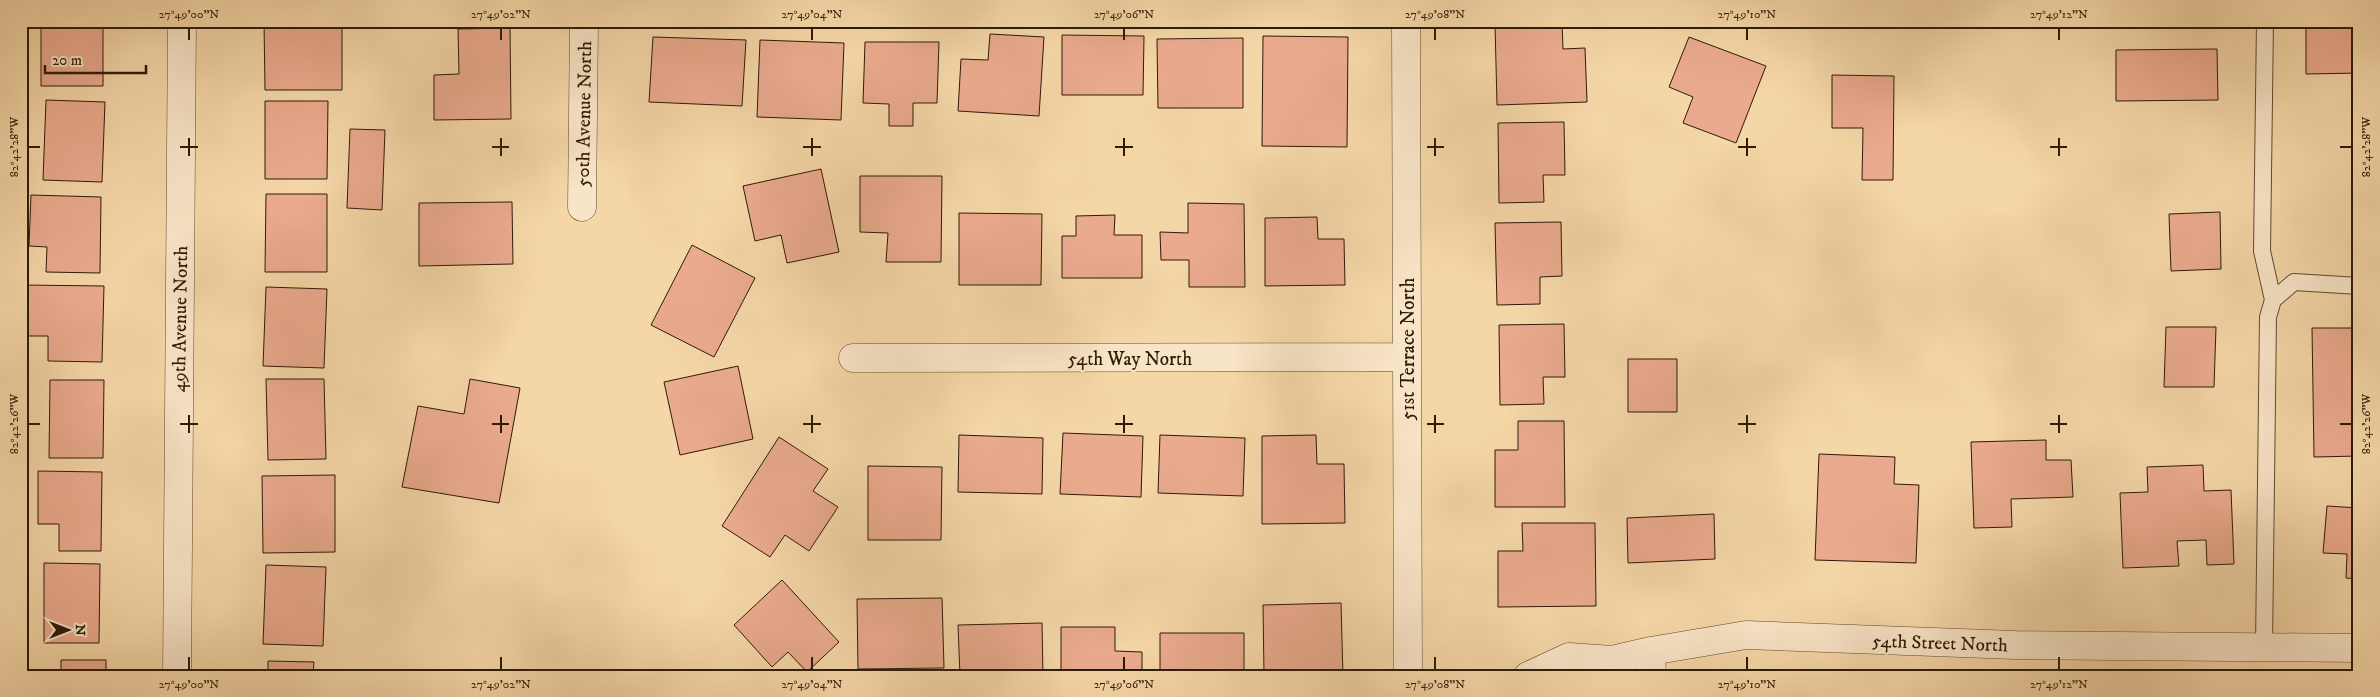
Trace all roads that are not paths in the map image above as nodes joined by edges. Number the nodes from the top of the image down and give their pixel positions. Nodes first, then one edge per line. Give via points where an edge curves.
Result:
1 (182, 21) edge
2 (584, 21) edge
3 (1406, 21) edge
4 (2266, 21) edge
5 (582, 207) dead end
6 (2359, 286) edge
7 (2273, 300) junction
8 (853, 358) dead end
9 (1407, 358) junction
10 (2264, 647) junction
11 (2359, 648) edge
12 (1651, 663) edge
13 (177, 676) edge
14 (1408, 676) edge
15 (1528, 676) edge

1 - 13 street, 49th Avenue North
2 - 5 street, 50th Avenue North
3 - 9 street, 51st Terrace North
4 - 7 lane via 2262,251
6 - 7 lane via 2294,282
7 - 10 lane via 2268,317
8 - 9 street, 54th Way North
9 - 14 street, 51st Terrace North
10 - 11 street, 54th Street North
10 - 12 street, 54th Street North via 2015,645 1746,635
12 - 15 street, 54th Street North via 1569,657

